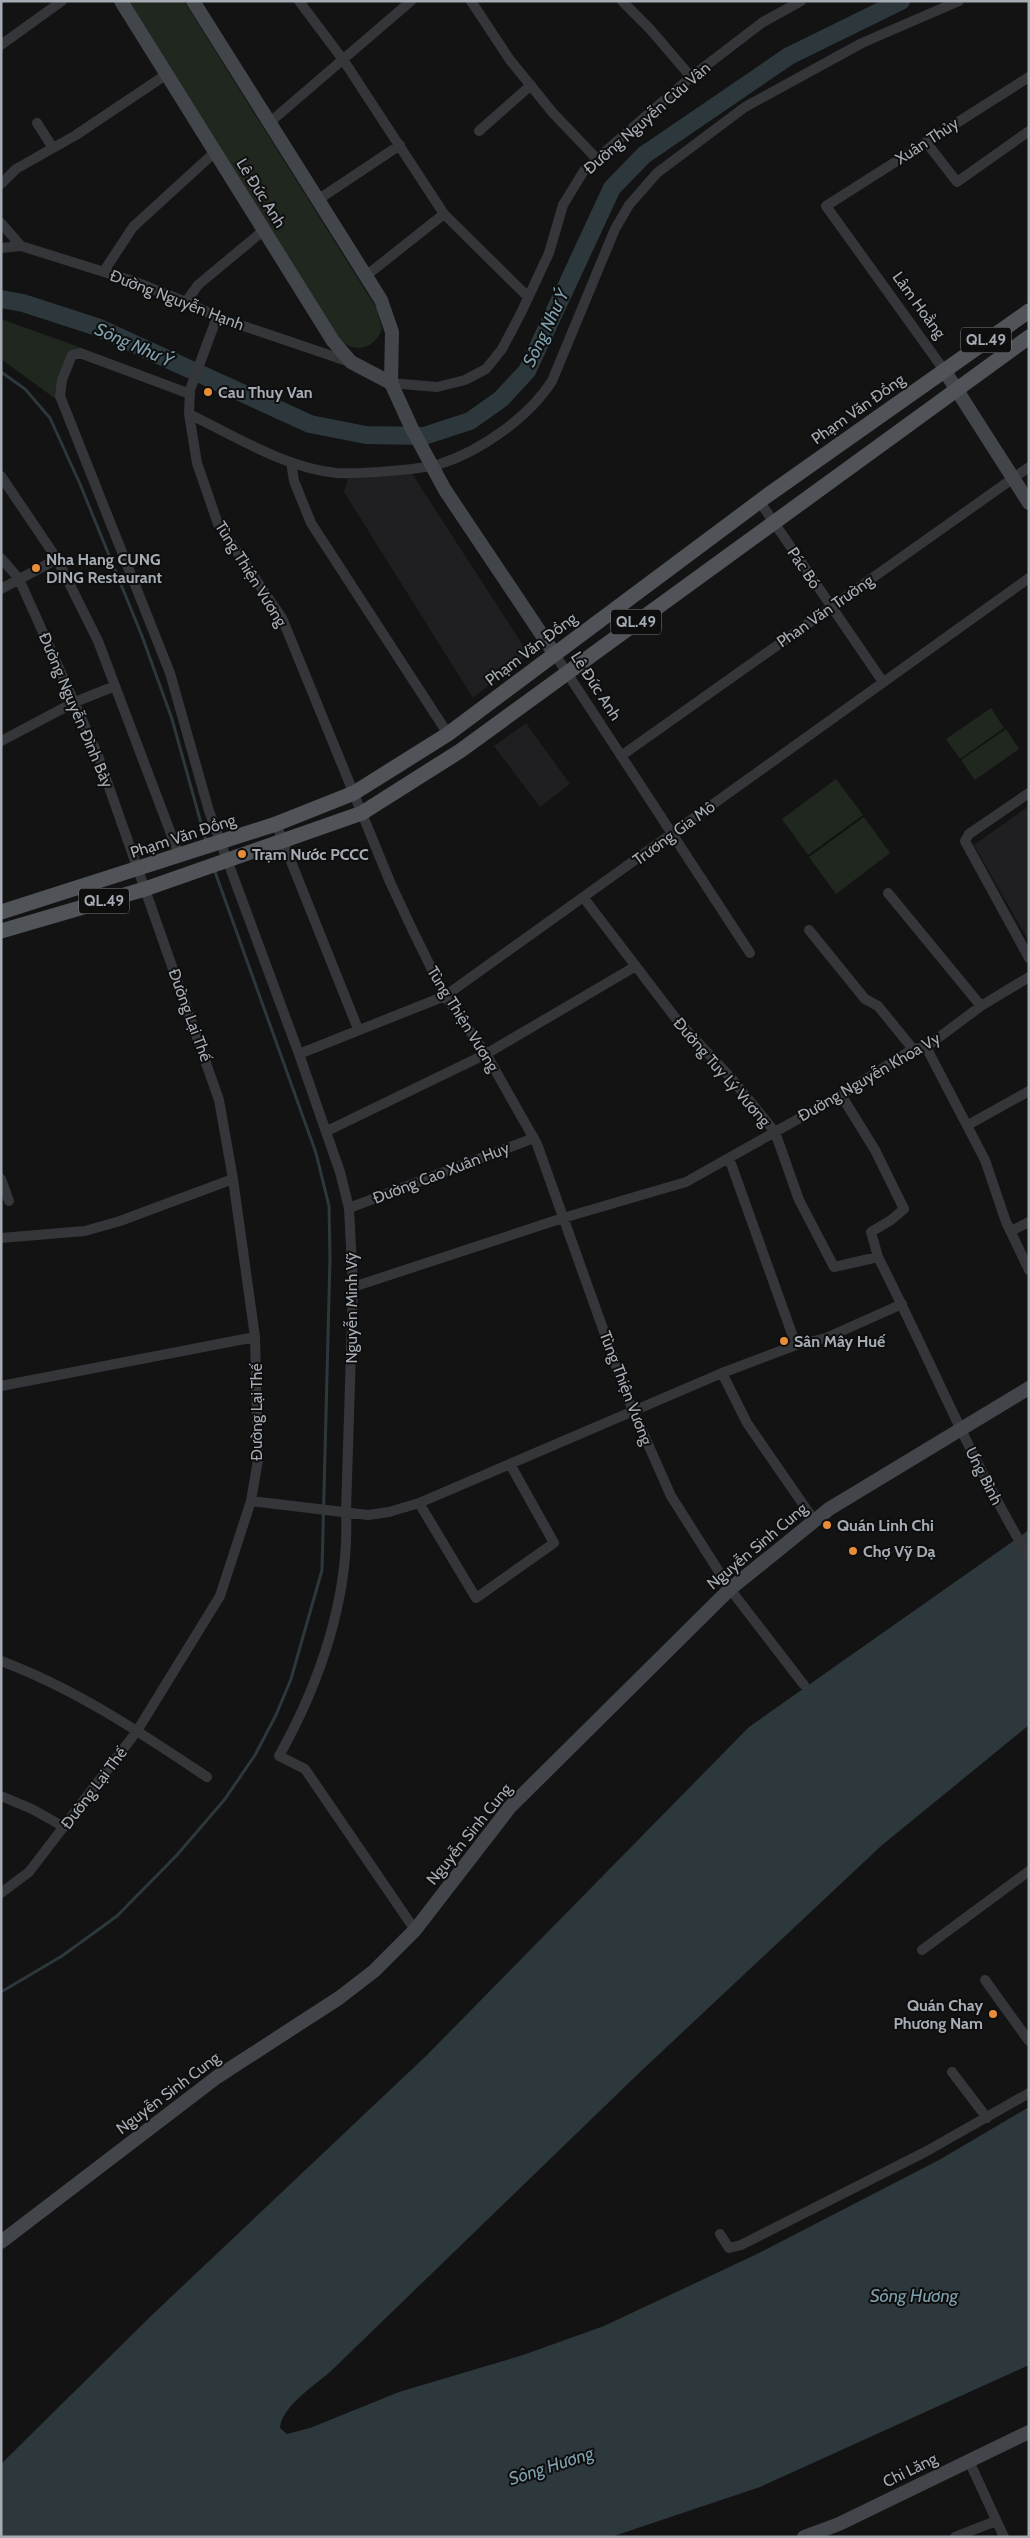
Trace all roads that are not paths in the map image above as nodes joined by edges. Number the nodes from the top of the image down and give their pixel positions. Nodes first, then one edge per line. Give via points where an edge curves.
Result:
1 (62, 1) edge
2 (120, 1) edge
3 (193, 1) edge
4 (300, 1) edge
5 (411, 1) edge
6 (471, 1) edge
7 (622, 1) edge
8 (801, 1) edge
9 (959, 1) edge
10 (784, 5) edge
11 (1, 45) edge
12 (344, 61) junction
13 (167, 74) junction
14 (691, 77) junction
15 (1029, 77) edge
16 (531, 85) junction
17 (37, 123) dead end
18 (269, 123) junction
19 (479, 131) dead end
20 (1029, 131) edge
21 (926, 142) junction
22 (400, 145) junction
23 (53, 148) junction
24 (215, 152) junction
25 (596, 158) junction
26 (1, 184) edge
27 (319, 199) junction
28 (826, 206) joint
29 (444, 214) junction
30 (1, 222) edge
31 (264, 230) junction
32 (21, 246) junction
33 (1, 248) edge
34 (104, 271) junction
35 (367, 275) junction
36 (528, 297) junction
37 (186, 302) junction
38 (1029, 311) edge
39 (217, 317) junction
40 (1029, 337) edge
41 (351, 362) junction
42 (944, 370) junction
43 (391, 383) junction
44 (956, 389) junction
45 (190, 392) junction
46 (189, 414) junction
47 (427, 460) junction
48 (291, 462) junction
49 (1029, 467) edge
50 (1, 476) edge
51 (1012, 479) junction
52 (760, 502) junction
53 (1029, 503) edge
54 (773, 522) junction
55 (1, 558) edge
56 (57, 559) junction
57 (1029, 578) edge
58 (20, 579) junction
59 (1, 589) edge
60 (831, 607) junction
61 (554, 653) junction
62 (567, 674) junction
63 (883, 682) junction
64 (116, 686) junction
65 (75, 702) junction
66 (448, 734) junction
67 (1, 741) edge
68 (621, 756) junction
69 (354, 793) junction
70 (1029, 793) edge
71 (362, 814) junction
72 (276, 824) junction
73 (673, 834) junction
74 (283, 843) junction
75 (211, 845) junction
76 (178, 855) junction
77 (218, 864) junction
78 (137, 869) junction
79 (145, 889) junction
80 (888, 893) dead end
81 (583, 897) junction
82 (1, 912) edge
83 (808, 930) dead end
84 (1, 931) edge
85 (750, 953) dead end
86 (1029, 958) edge
87 (636, 966) junction
88 (1029, 977) edge
89 (445, 996) junction
90 (981, 1006) junction
91 (358, 1029) junction
92 (926, 1047) junction
93 (913, 1049) junction
94 (299, 1054) junction
95 (486, 1054) junction
96 (1029, 1091) edge
97 (842, 1095) junction
98 (968, 1125) junction
99 (327, 1132) junction
100 (775, 1132) junction
101 (534, 1138) junction
102 (729, 1158) junction
103 (1, 1179) edge
104 (233, 1179) junction
105 (8, 1201) dead end
106 (349, 1208) junction
107 (562, 1218) junction
108 (1029, 1222) edge
109 (1011, 1231) junction
110 (1, 1238) edge
111 (878, 1258) junction
112 (1029, 1270) edge
113 (353, 1287) junction
114 (902, 1304) junction
115 (255, 1337) junction
116 (796, 1345) junction
117 (722, 1373) junction
118 (1, 1386) edge
119 (1029, 1388) edge
120 (634, 1412) junction
121 (961, 1429) junction
122 (510, 1464) junction
123 (251, 1501) junction
124 (418, 1502) junction
125 (346, 1512) junction
126 (814, 1520) junction
127 (1029, 1557) edge
128 (730, 1589) junction
129 (1, 1661) edge
130 (804, 1685) dead end
131 (137, 1731) junction
132 (207, 1777) dead end
133 (1, 1796) edge
134 (64, 1827) junction
135 (1029, 1871) edge
136 (1, 1893) edge
137 (415, 1930) junction
138 (922, 1950) dead end
139 (985, 1980) dead end
140 (1029, 2041) edge
141 (952, 2072) dead end
142 (1029, 2093) edge
143 (987, 2118) junction
144 (720, 2234) dead end
145 (1, 2242) edge
146 (1029, 2432) edge
147 (969, 2461) junction
148 (996, 2521) junction
149 (804, 2537) edge
150 (956, 2537) edge
151 (1004, 2537) edge

1 - 11 street
2 - 13 street, Lê Đức Anh
3 - 18 street, Lê Đức Anh
4 - 12 street
5 - 12 street
6 - 16 street via 510,60
7 - 14 street
8 - 10 street, Đường Nguyễn Cửu Vân
9 - 47 street via 862,43 746,107 657,173 629,206 615,229 559,368 542,398 491,439 440,464
10 - 14 street, Đường Nguyễn Cửu Vân
12 - 18 street
12 - 22 street
13 - 23 street
13 - 24 street, Lê Đức Anh
14 - 25 street, Đường Nguyễn Cửu Vân
15 - 21 street, Xuân Thủy
16 - 19 street
16 - 25 street
17 - 23 street
18 - 27 street, Lê Đức Anh
20 - 21 street via 957,182
21 - 28 street, Xuân Thủy
22 - 27 street
22 - 29 street
23 - 26 street via 16,169
24 - 31 street, Lê Đức Anh
24 - 34 street via 133,227
25 - 36 street, Đường Nguyễn Cửu Vân via 562,205 549,253
27 - 35 street, Lê Đức Anh
28 - 42 street, Lâm Hoằng
29 - 35 street
29 - 36 street
30 - 32 street
31 - 37 street via 198,285
31 - 41 street, Lê Đức Anh via 333,341
32 - 33 street, Đường Nguyễn Hạnh
32 - 34 street, Đường Nguyễn Hạnh
34 - 37 street, Đường Nguyễn Hạnh
35 - 43 street, Lê Đức Anh via 381,300 392,332
36 - 43 street, Đường Nguyễn Cửu Vân via 502,348 486,369 465,380 437,387
37 - 39 street, Đường Nguyễn Hạnh
38 - 42 main road, Phạm Văn Đồng / QL.49
39 - 41 street, Đường Nguyễn Hạnh
39 - 45 street, Tùng Thiện Vương
40 - 44 main road, QL.49
41 - 43 street, Lê Đức Anh
42 - 44 street, Lâm Hoằng
42 - 52 main road, Phạm Văn Đồng / QL.49
43 - 47 street, Lê Đức Anh
44 - 51 street, Lâm Hoằng
44 - 54 main road, QL.49
45 - 46 street, Tùng Thiện Vương
45 - 75 street, Nguyễn Minh Vỹ via 80,353 72,355 62,380 60,396 170,673 209,811
46 - 48 street
46 - 69 street, Tùng Thiện Vương via 197,463 218,524 282,618
47 - 48 street via 348,474 324,472
47 - 61 street, Lê Đức Anh
48 - 66 street via 294,481 311,523
49 - 51 street, Phan Văn Trường
50 - 56 street
51 - 53 street, Lâm Hoằng
51 - 60 street, Phan Văn Trường
52 - 54 street, Pác Bó
52 - 61 main road, Phạm Văn Đồng / QL.49
54 - 60 street, Pác Bó
54 - 62 main road, QL.49
55 - 58 street, Đường Nguyễn Đình Bảy
56 - 58 street
56 - 64 street via 98,641
57 - 63 street, Trương Gia Mô
58 - 59 street
58 - 65 street, Đường Nguyễn Đình Bảy
60 - 63 street, Pác Bó
60 - 68 street, Phan Văn Trường
61 - 62 street, Lê Đức Anh
61 - 66 main road, Phạm Văn Đồng / QL.49
62 - 68 street, Lê Đức Anh
62 - 71 main road, QL.49 via 452,757
63 - 73 street, Trương Gia Mô
64 - 65 street
64 - 76 street
65 - 67 street
65 - 78 street, Đường Nguyễn Đình Bảy via 97,753
66 - 69 main road, Phạm Văn Đồng / QL.49
68 - 73 street, Lê Đức Anh
69 - 71 street, Tùng Thiện Vương
69 - 72 main road, Phạm Văn Đồng / QL.49
70 - 86 street via 969,834 965,842
71 - 74 main road, QL.49
71 - 89 street, Tùng Thiện Vương via 390,882
72 - 74 street
72 - 75 main road, Phạm Văn Đồng / QL.49
73 - 81 street, Trương Gia Mô
73 - 85 street, Lê Đức Anh
74 - 77 main road, QL.49
74 - 91 street
75 - 76 main road, Phạm Văn Đồng / QL.49
75 - 77 street, Nguyễn Minh Vỹ
76 - 78 main road, Phạm Văn Đồng / QL.49
77 - 79 main road, QL.49
77 - 94 street, Nguyễn Minh Vỹ
78 - 79 street, Đường Lại Thế
78 - 82 main road, Phạm Văn Đồng / QL.49
79 - 84 main road, QL.49
79 - 104 street, Đường Lại Thế via 219,1100
80 - 90 street
81 - 87 street, Đường Tuy Lý Vương
81 - 89 street, Trương Gia Mô
83 - 93 street via 865,999 878,1006
87 - 95 street
87 - 100 street, Đường Tuy Lý Vương via 677,1020
88 - 90 street, Đường Nguyễn Khoa Vy
89 - 91 street, Trương Gia Mô
89 - 95 street, Tùng Thiện Vương
90 - 92 street, Đường Nguyễn Khoa Vy
91 - 94 street, Trương Gia Mô
92 - 93 street, Đường Nguyễn Khoa Vy
92 - 98 street
93 - 97 street, Đường Nguyễn Khoa Vy
94 - 99 street, Nguyễn Minh Vỹ
95 - 99 street
95 - 101 street, Tùng Thiện Vương
96 - 98 street
97 - 100 street, Đường Nguyễn Khoa Vy
97 - 111 street via 875,1150 904,1209 871,1232
98 - 109 street via 985,1160
99 - 106 street, Nguyễn Minh Vỹ
100 - 102 street, Đường Nguyễn Khoa Vy
100 - 111 street, Đường Tuy Lý Vương via 799,1200 834,1267
101 - 106 street, Đường Cao Xuân Huy
101 - 107 street, Tùng Thiện Vương
102 - 107 street, Đường Nguyễn Khoa Vy via 686,1182
102 - 116 street
103 - 105 street
104 - 110 street via 85,1231
104 - 115 street, Đường Lại Thế
106 - 113 street, Nguyễn Minh Vỹ
107 - 113 street, Đường Nguyễn Khoa Vy
107 - 120 street, Tùng Thiện Vương
108 - 109 street
109 - 112 street
111 - 114 street
113 - 125 street, Nguyễn Minh Vỹ
114 - 116 street via 826,1338
114 - 121 street
115 - 118 street
115 - 123 street, Đường Lại Thế via 258,1460
116 - 117 street
117 - 120 street
117 - 126 street via 747,1423
119 - 121 street, Nguyễn Sinh Cung
120 - 122 street
120 - 128 street, Tùng Thiện Vương via 671,1496
121 - 126 street, Nguyễn Sinh Cung
121 - 127 street, Ưng Bình
122 - 124 street
122 - 124 street via 554,1543 476,1598
123 - 125 street
123 - 131 street, Đường Lại Thế via 220,1596
124 - 125 street via 368,1515
125 - 137 street, Nguyễn Minh Vỹ via 348,1541 334,1620 313,1688 279,1756 304,1769
126 - 128 street, Nguyễn Sinh Cung
128 - 130 street, Tùng Thiện Vương
128 - 137 street, Nguyễn Sinh Cung via 510,1807
129 - 131 street via 70,1691
131 - 132 street
131 - 134 street, Đường Lại Thế
133 - 134 street
134 - 136 street, Đường Lại Thế via 29,1872
135 - 138 street
137 - 145 street, Nguyễn Sinh Cung via 374,1971 339,1998 217,2077
139 - 140 street
141 - 143 street
142 - 143 street
143 - 144 street via 734,2248 729,2248
146 - 147 street, Chi Lăng
147 - 148 street
147 - 149 street, Chi Lăng via 839,2524
148 - 150 street
148 - 151 street

